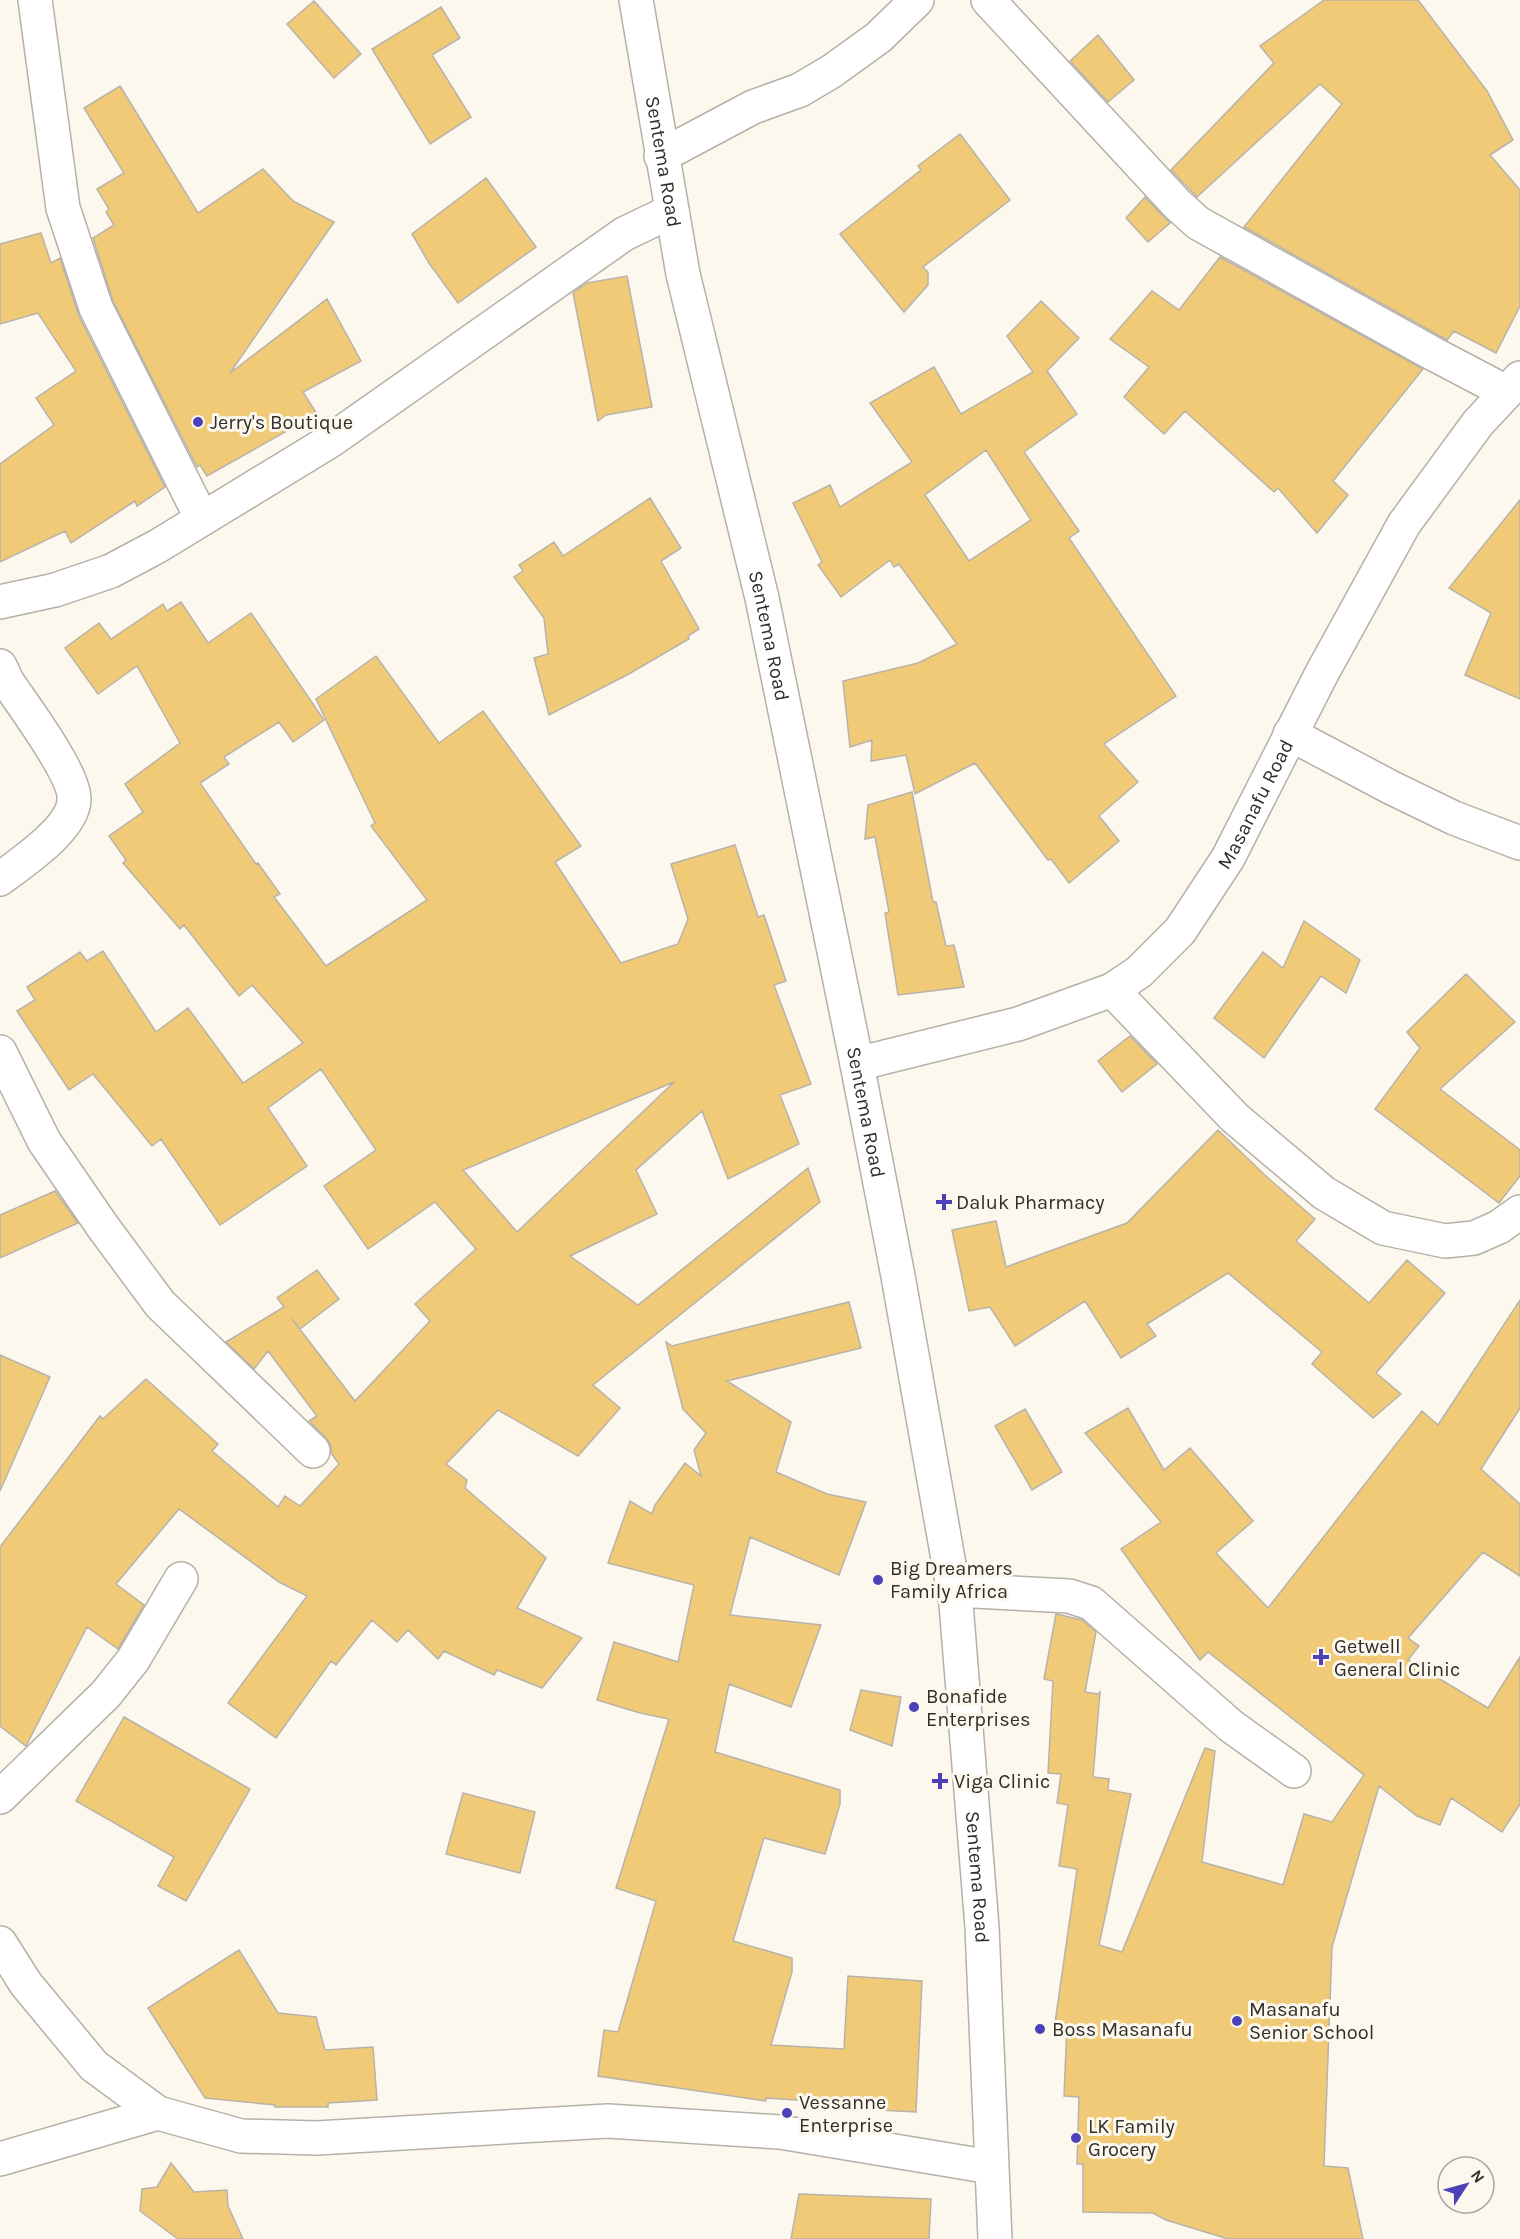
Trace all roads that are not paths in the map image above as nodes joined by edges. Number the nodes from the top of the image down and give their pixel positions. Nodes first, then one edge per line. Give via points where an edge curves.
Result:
1 (35, 0) edge
2 (636, 0) edge
3 (918, 0) edge
4 (988, 0) edge
5 (662, 156) junction
6 (672, 211) junction
7 (1513, 385) edge
8 (202, 519) junction
9 (0, 602) edge
10 (0, 666) edge
11 (1290, 734) junction
12 (1520, 843) edge
13 (0, 879) edge
14 (1112, 990) junction
15 (0, 1052) edge
16 (857, 1064) junction
17 (1520, 1212) edge
18 (313, 1451) dead end
19 (181, 1579) dead end
20 (954, 1590) junction
21 (1294, 1771) dead end
22 (0, 1797) edge
23 (0, 1943) edge
24 (158, 2113) junction
25 (0, 2159) edge
26 (991, 2167) junction
27 (994, 2239) edge

1 - 8 street via 63,208 96,308
2 - 5 street, Sentema Road
3 - 5 street via 879,37 832,71 800,90 753,107
4 - 7 street via 1198,223 1430,352
5 - 6 street, Sentema Road
6 - 8 street via 624,234 330,441
6 - 16 street, Sentema Road via 683,274 762,598
7 - 11 street, Masanafu Road via 1478,423 1404,524
8 - 9 street via 111,571
10 - 13 street via 68,775 75,801 68,819 49,841
11 - 12 street via 1454,818
11 - 14 street, Masanafu Road via 1228,858 1180,931 1139,972
14 - 16 street, Masanafu Road via 1018,1024
14 - 17 street via 1235,1118 1324,1193 1383,1228 1445,1241 1474,1238
15 - 18 street via 44,1140 160,1305
16 - 20 street, Sentema Road
19 - 22 street via 133,1660 106,1694
20 - 21 street via 1069,1596 1091,1603 1231,1726
20 - 26 street, Sentema Road via 982,1927
23 - 24 street via 26,1984 94,2066
24 - 25 street
24 - 26 street via 241,2136 316,2138 608,2121 780,2132
26 - 27 street, Sentema Road

